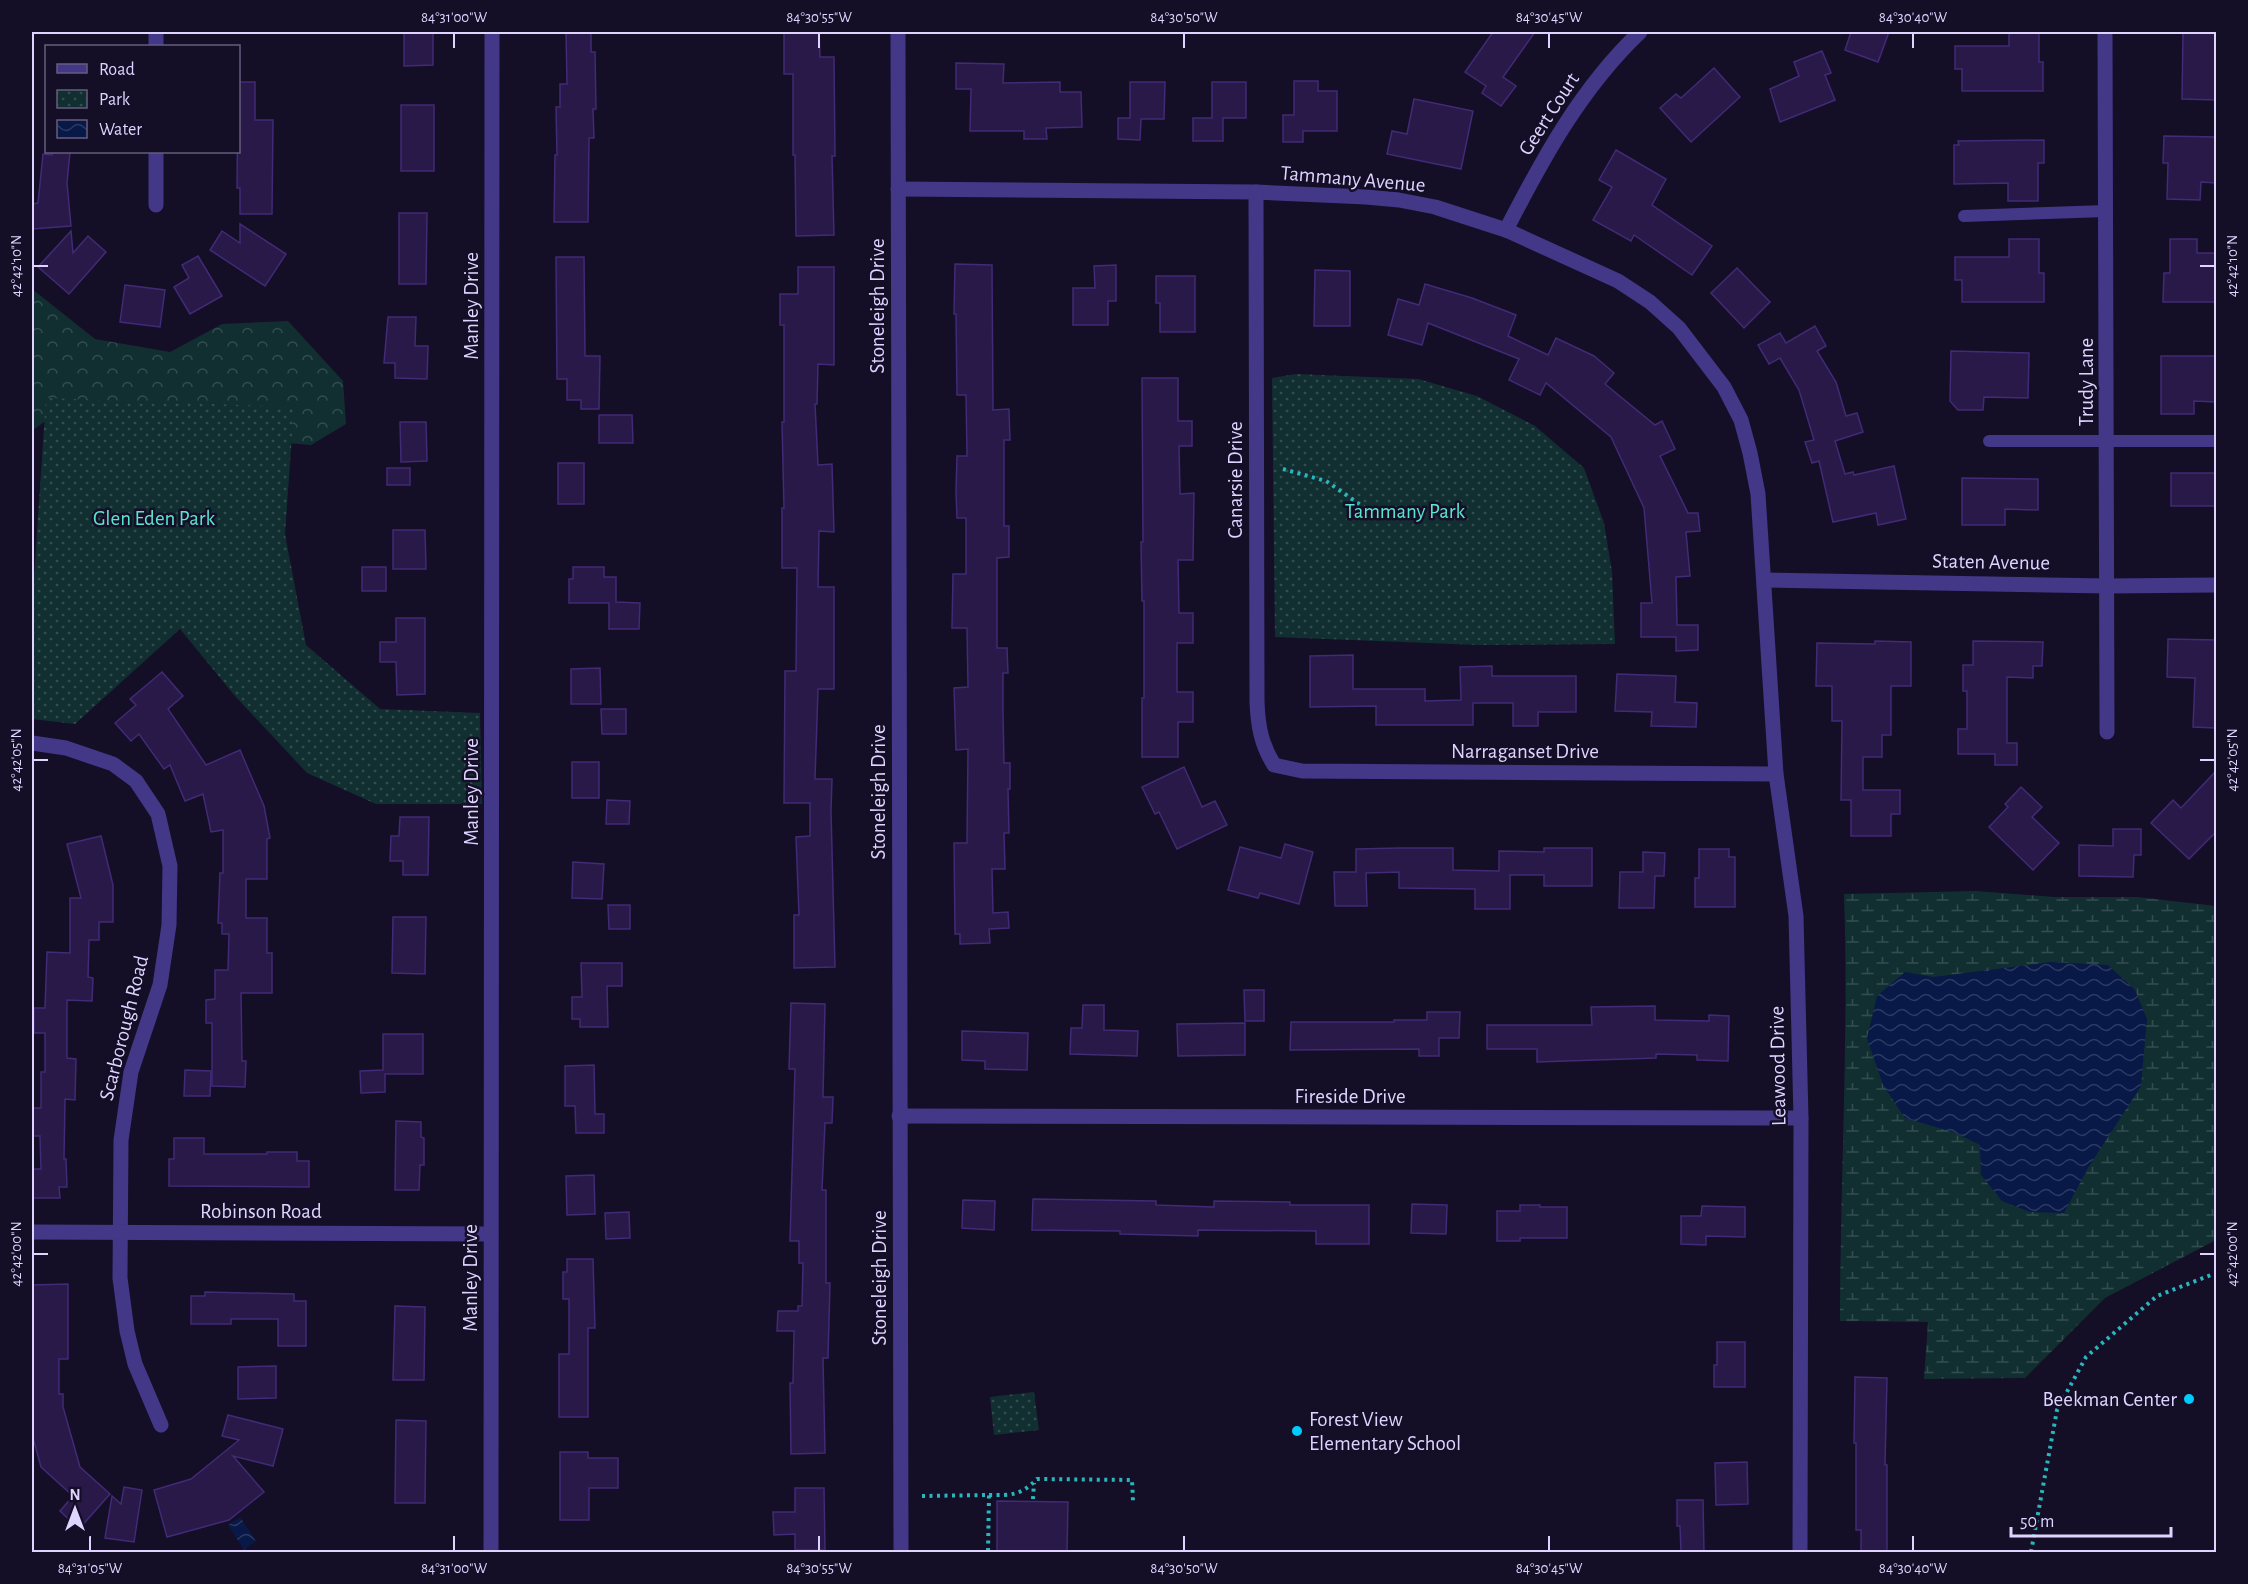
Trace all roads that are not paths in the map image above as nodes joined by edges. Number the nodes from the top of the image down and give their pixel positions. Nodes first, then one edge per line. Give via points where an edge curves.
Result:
1 (492, 32) edge
2 (898, 32) edge
3 (1640, 32) edge
4 (2105, 32) edge
5 (156, 153) edge
6 (898, 189) junction
7 (1256, 192) junction
8 (156, 205) dead end
9 (2106, 211) junction
10 (1964, 216) dead end
11 (1506, 230) junction
12 (1989, 441) dead end
13 (2107, 441) junction
14 (2217, 441) edge
15 (1765, 580) junction
16 (2108, 585) junction
17 (2217, 585) edge
18 (2107, 732) dead end
19 (32, 743) edge
20 (1274, 765) joint
21 (1776, 774) junction
22 (899, 1116) junction
23 (1801, 1118) junction
24 (32, 1232) edge
25 (121, 1232) junction
26 (491, 1234) junction
27 (160, 1425) dead end
28 (491, 1552) edge
29 (902, 1552) edge
30 (1800, 1552) edge

1 - 26 street, Manley Drive
2 - 6 street, Stoneleigh Drive
3 - 11 street, Geert Court via 1619,51 1581,100 1545,154
4 - 9 street, Trudy Lane
5 - 8 street
6 - 7 street, Tammany Avenue
6 - 22 street, Stoneleigh Drive
7 - 11 street, Tammany Avenue via 1399,200
7 - 20 street, Canarsie Drive via 1257,702 1258,730
9 - 10 lane
9 - 13 street, Trudy Lane
11 - 15 street, Tammany Avenue via 1618,281 1650,302 1678,328 1724,387 1741,420 1750,453 1758,494
12 - 13 lane
13 - 14 lane
13 - 16 street, Trudy Lane
15 - 16 street, Staten Avenue
15 - 21 street, Leawood Drive
16 - 17 street, Staten Avenue
16 - 18 street, Trudy Lane
19 - 25 street, Scarborough Road via 66,748 112,764 136,781 158,814 170,866 169,925 159,985 131,1072 123,1129
20 - 21 street, Narraganset Drive via 1302,771
21 - 23 street, Leawood Drive via 1796,915
22 - 23 street, Fireside Drive
22 - 29 street, Stoneleigh Drive
23 - 30 street, Leawood Drive
24 - 25 street, Robinson Road
25 - 26 street, Robinson Road
25 - 27 street, Scarborough Road via 120,1278 127,1331 135,1364
26 - 28 street, Manley Drive

